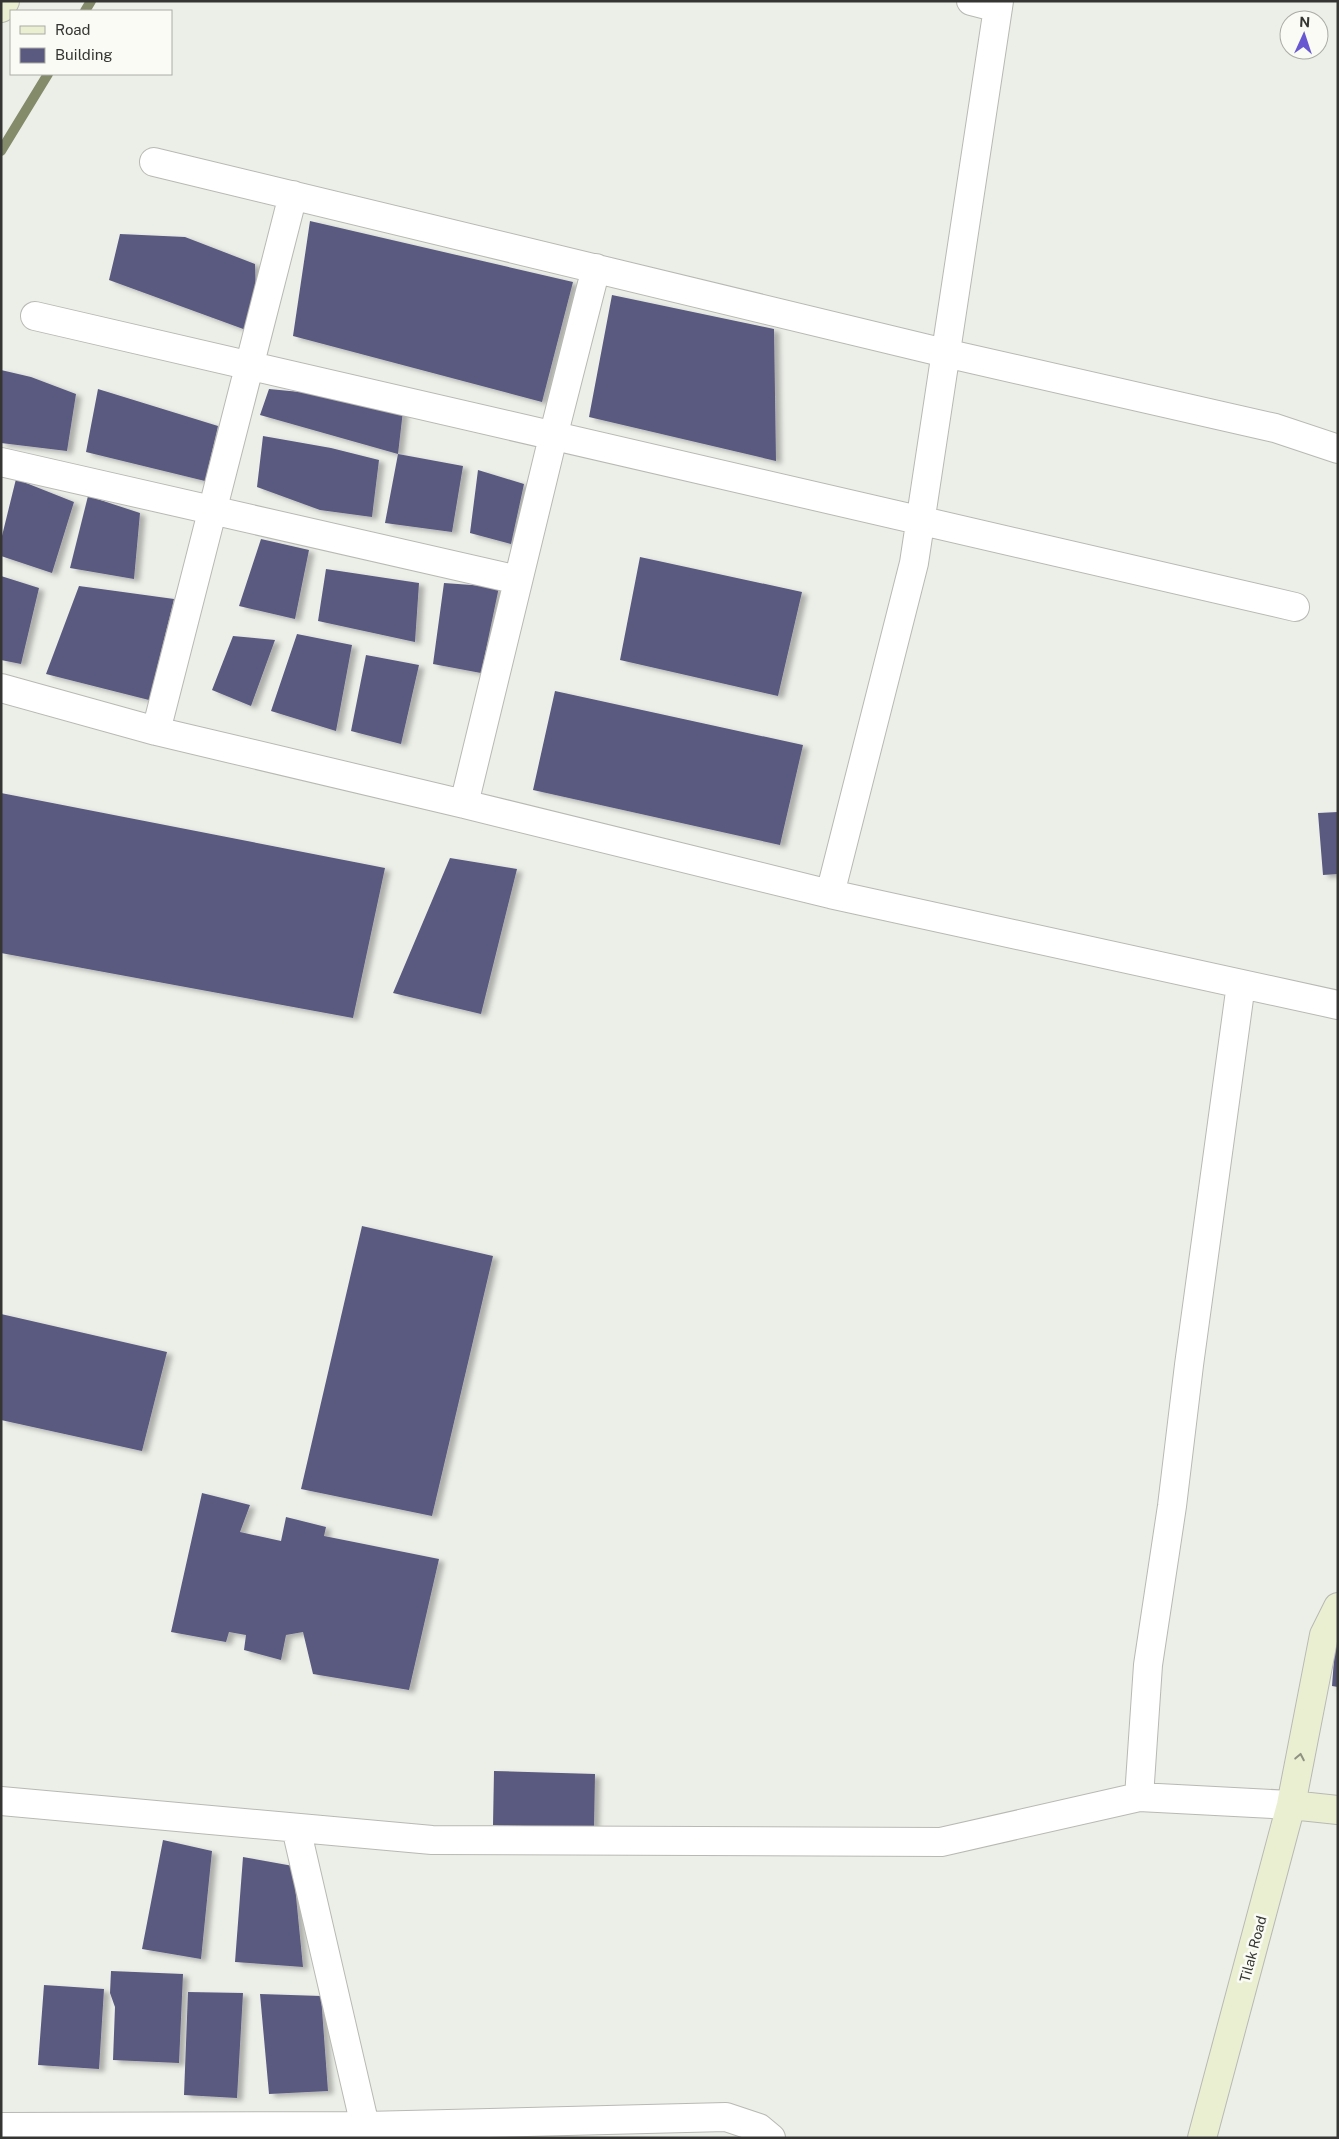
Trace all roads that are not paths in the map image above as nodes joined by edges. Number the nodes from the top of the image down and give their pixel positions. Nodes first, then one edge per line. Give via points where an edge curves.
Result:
1 (5, 1) edge
2 (970, 1) edge
3 (998, 5) edge
4 (1, 8) edge
5 (154, 162) dead end
6 (292, 195) junction
7 (596, 268) junction
8 (35, 316) dead end
9 (945, 353) junction
10 (249, 366) junction
11 (553, 436) junction
12 (1338, 449) edge
13 (1, 462) edge
14 (213, 510) junction
15 (920, 522) junction
16 (518, 580) junction
17 (1294, 607) dead end
18 (1, 688) edge
19 (156, 732) junction
20 (464, 804) junction
21 (830, 894) junction
22 (1241, 984) junction
23 (1338, 1005) edge
24 (1338, 1607) edge
25 (1139, 1797) junction
26 (1, 1801) edge
27 (1291, 1805) junction
28 (1338, 1810) edge
29 (296, 1828) junction
30 (1, 2127) edge
31 (366, 2132) edge
32 (771, 2138) edge
33 (1202, 2138) edge

1 - 4 street
2 - 3 street
3 - 9 street
5 - 6 street
6 - 7 street
6 - 10 street
7 - 9 street
7 - 11 street
8 - 10 street
9 - 12 street via 1275,428
9 - 15 street
10 - 11 street
10 - 14 street
11 - 15 street
11 - 16 street
13 - 14 street
14 - 16 street
14 - 19 street
15 - 17 street
15 - 21 street via 914,563
16 - 20 street
18 - 19 street
19 - 20 street
20 - 21 street
21 - 22 street
22 - 23 street
22 - 25 street via 1148,1664
27 -> 24 street, Tilak Road via 1324,1635
25 - 27 street
25 - 29 street via 941,1842 432,1840
26 - 29 street
27 - 28 street
27 - 33 street, Tilak Road
29 - 31 street
30 - 31 street
31 - 32 street via 726,2118 760,2128

